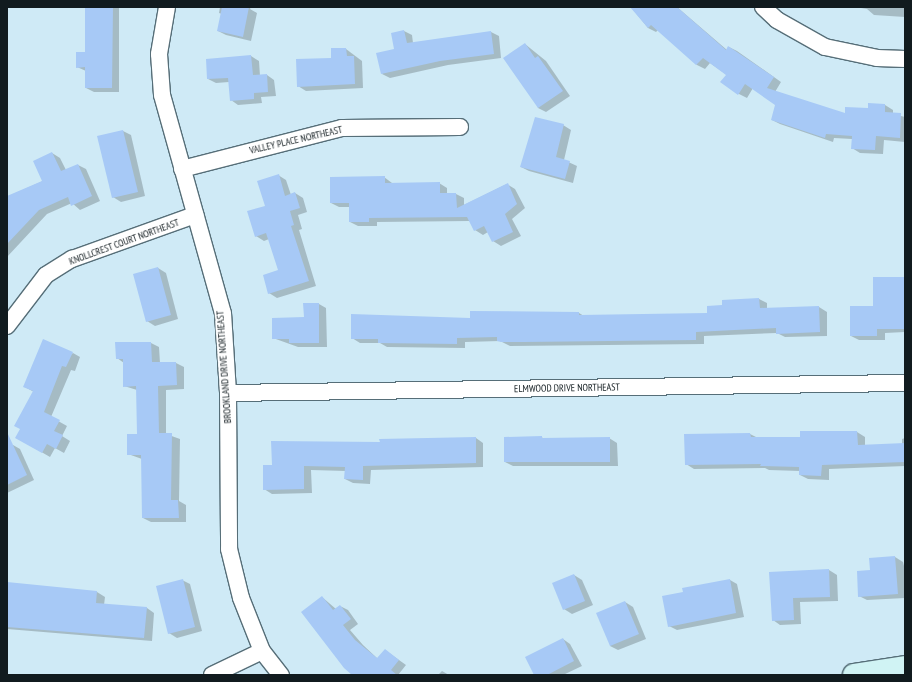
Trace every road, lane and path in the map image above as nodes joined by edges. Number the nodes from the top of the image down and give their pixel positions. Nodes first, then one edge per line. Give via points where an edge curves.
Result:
1 (167, 7) edge
2 (763, 7) edge
3 (905, 59) edge
4 (460, 127) dead end
5 (182, 169) junction
6 (196, 215) junction
7 (7, 326) edge
8 (905, 383) edge
9 (228, 393) junction
10 (262, 651) junction
11 (905, 667) edge
12 (212, 675) edge
13 (281, 675) edge
14 (854, 675) edge

1 - 5 street, BROOKLAND DRIVE NORTHEAST via 159,54 162,95
2 - 3 street via 777,20 825,47 877,58
4 - 5 street, VALLEY PLACE NORTHEAST via 342,128
5 - 6 street, BROOKLAND DRIVE NORTHEAST
6 - 7 street, KNOLLCREST COURT NORTHEAST via 66,263 46,275
6 - 9 street, BROOKLAND DRIVE NORTHEAST via 222,313
8 - 9 street, ELMWOOD DRIVE NORTHEAST
9 - 10 street, BROOKLAND DRIVE NORTHEAST via 229,548 241,598
10 - 12 street
10 - 13 street, BROOKLAND DRIVE NORTHEAST
11 - 14 street

